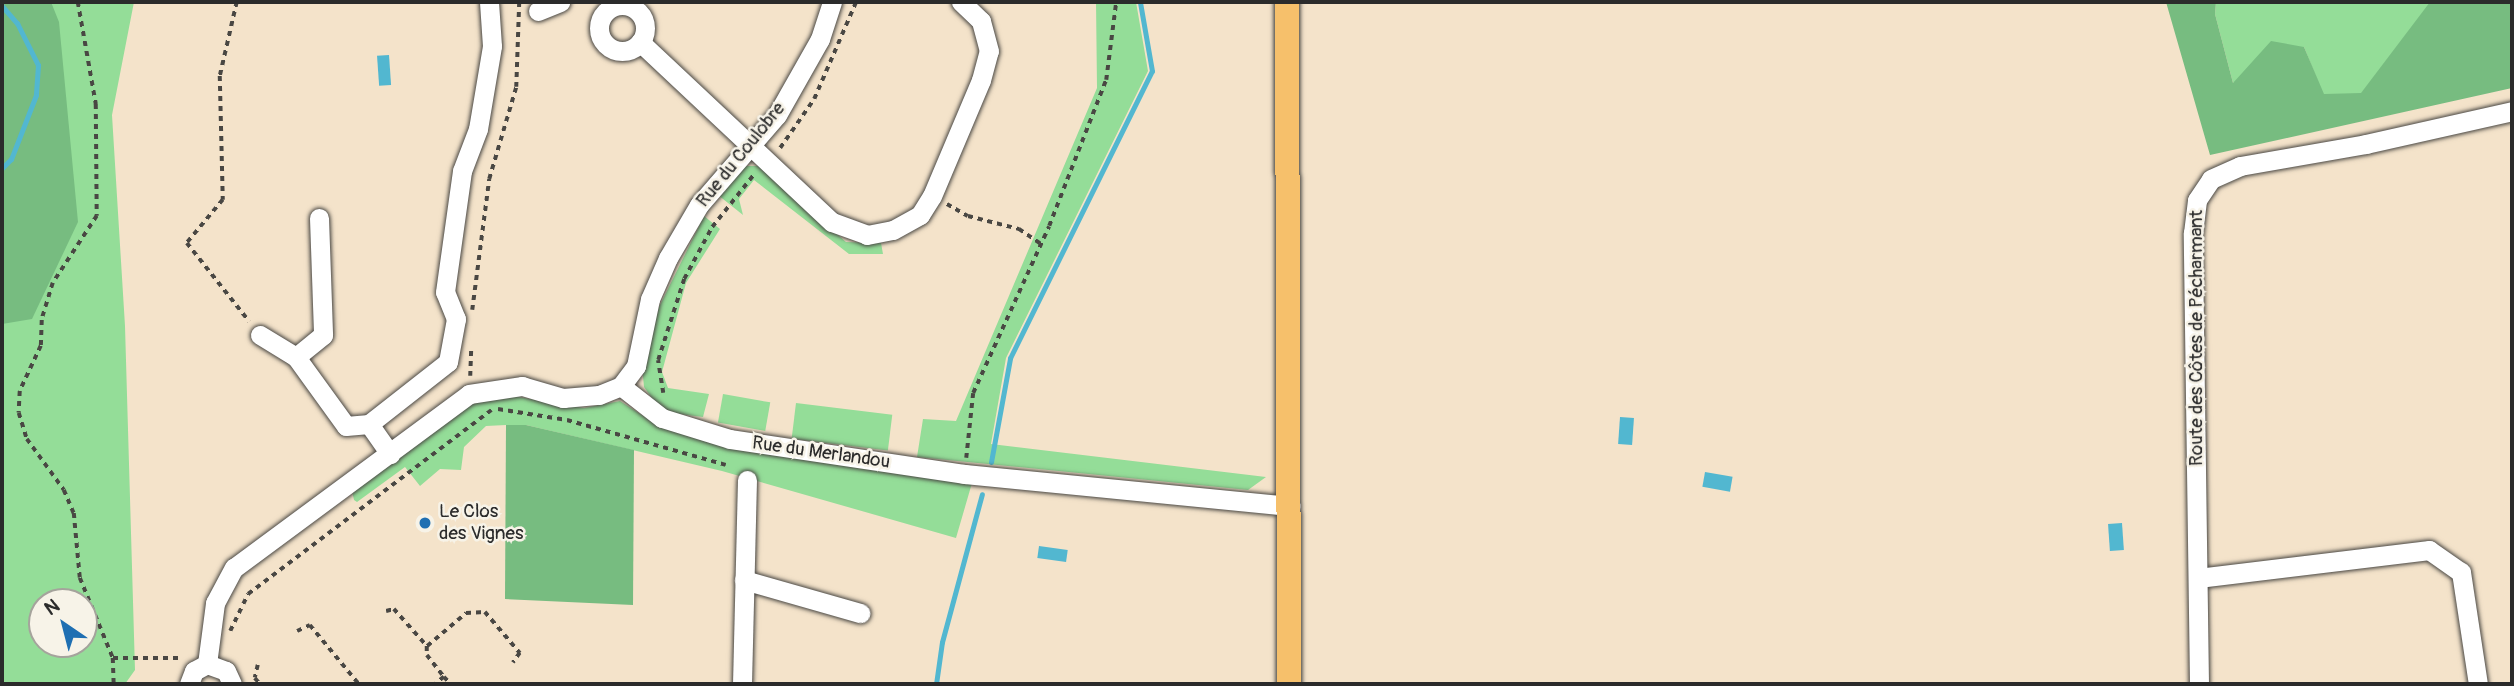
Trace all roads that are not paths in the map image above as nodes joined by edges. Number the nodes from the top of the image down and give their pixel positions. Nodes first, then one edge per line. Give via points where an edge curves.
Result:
1 (489, 2) edge
2 (560, 2) edge
3 (832, 2) edge
4 (961, 2) edge
5 (1293, 5) edge
6 (600, 7) edge
7 (538, 11) dead end
8 (640, 42) junction
9 (2512, 111) edge
10 (753, 144) junction
11 (318, 218) dead end
12 (260, 335) road end
13 (296, 357) junction
14 (621, 386) junction
15 (369, 424) junction
16 (390, 454) junction
17 (747, 480) road end
18 (1290, 506) junction
19 (2198, 578) junction
20 (744, 580) junction
21 (860, 613) dead end
22 (207, 664) junction
23 (189, 684) edge
24 (232, 684) edge
25 (742, 684) edge
26 (1289, 684) edge
27 (2200, 684) edge
28 (2478, 684) edge

1 - 15 street via 492,46 478,130 462,171 444,292 456,319 448,362
2 - 7 street
3 - 10 street, Rue du Coulobre via 820,39 777,115
4 - 10 street via 981,20 989,51 932,196 920,215 893,230 867,235 832,222
5 - 18 main road
6 - 8 street via 620,5 640,13 645,28
6 - 8 street via 599,24 606,45 620,51
8 - 10 street
9 - 19 street, Route des Côtes de Pécharmant via 2240,166 2211,178 2197,200 2193,233
10 - 14 street, Rue du Coulobre via 699,205 668,258 650,299 635,366
11 - 13 street via 323,335
12 - 13 street
13 - 15 street via 346,426
14 - 16 street via 599,395 563,398 522,386 469,394
14 - 18 street, Rue du Merlandou via 662,418 730,439 964,474
15 - 16 street
16 - 22 street via 234,568 215,603
17 - 20 street
18 - 26 main road
19 - 27 street, Route des Côtes de Pécharmant
19 - 28 street via 2429,550 2461,572
20 - 21 street
20 - 25 street
22 - 23 street via 194,671
22 - 24 street via 226,671

